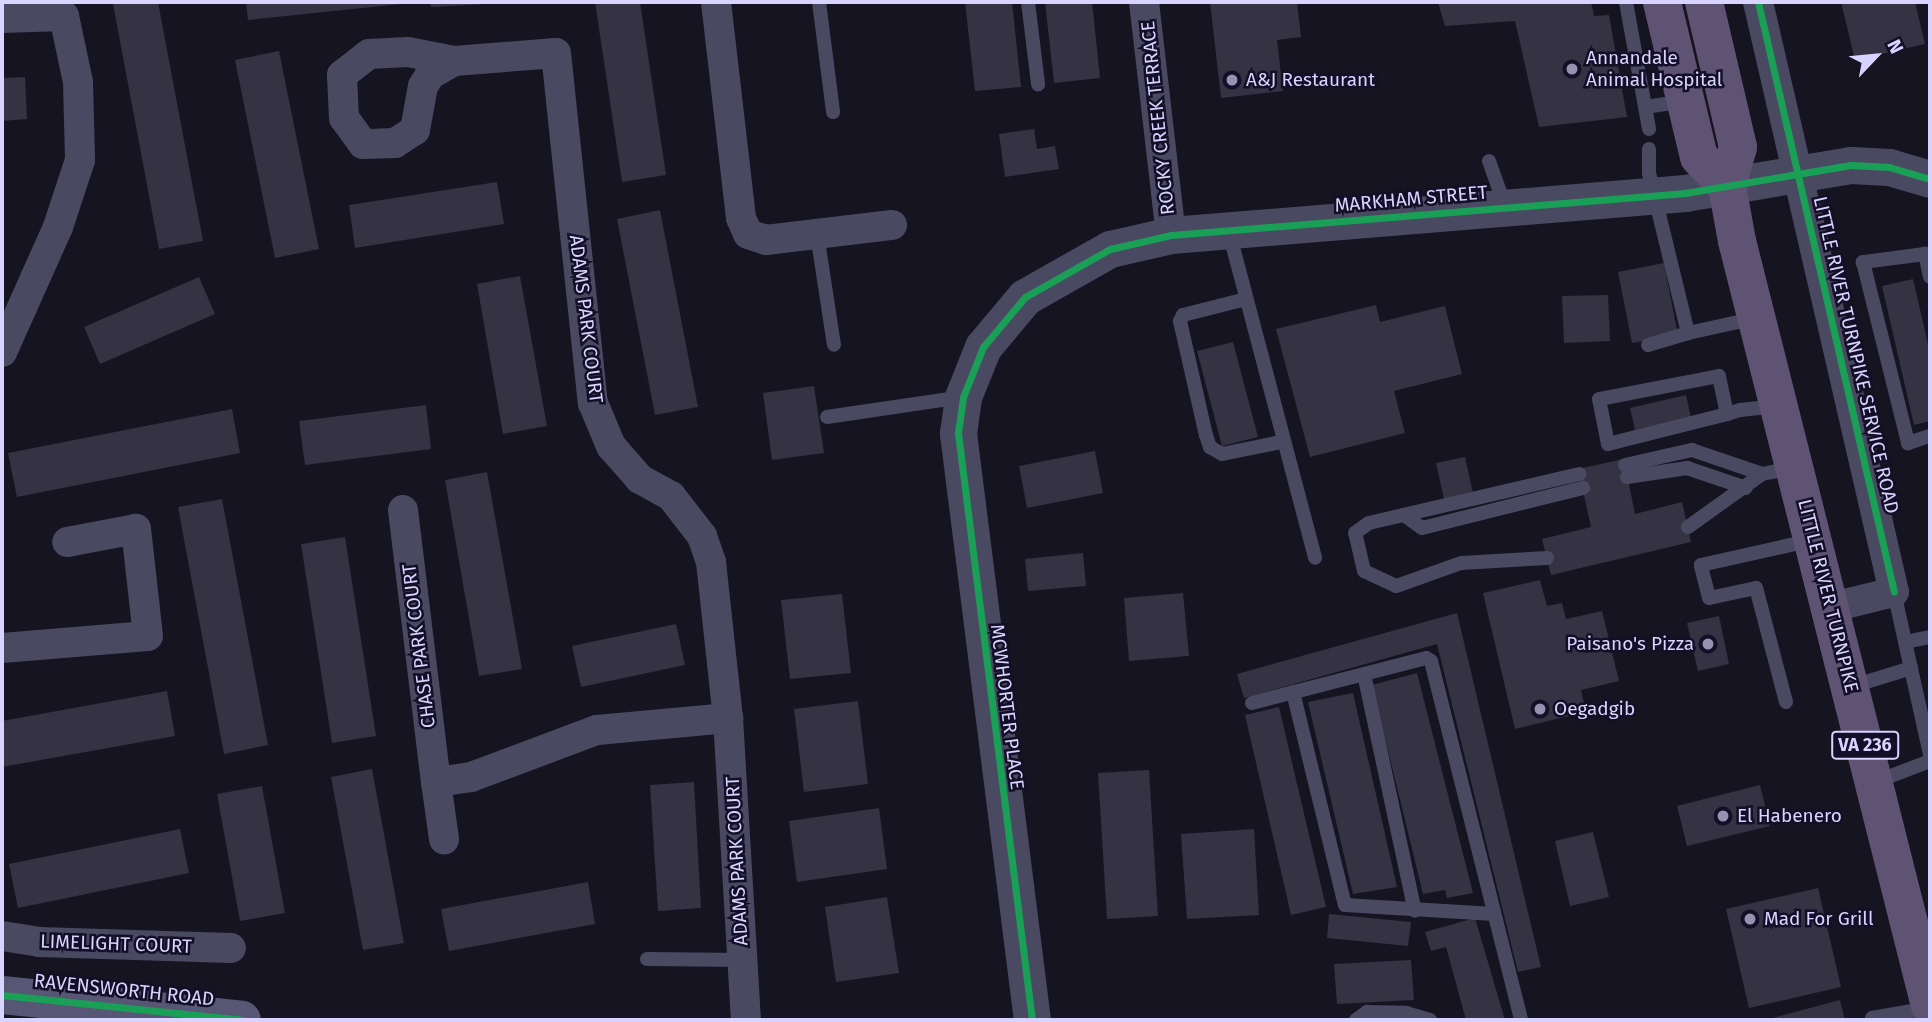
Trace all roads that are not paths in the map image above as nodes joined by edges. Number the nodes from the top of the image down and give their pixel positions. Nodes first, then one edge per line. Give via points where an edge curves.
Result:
1 (716, 2) edge
2 (819, 2) edge
3 (1028, 2) edge
4 (1144, 2) edge
5 (1626, 2) edge
6 (1704, 2) edge
7 (1758, 2) edge
8 (1666, 17) edge
9 (2, 18) edge
10 (1633, 37) junction
11 (454, 61) dead end
12 (1038, 84) dead end
13 (1686, 101) junction
14 (1645, 107) junction
15 (833, 112) dead end
16 (1649, 129) dead end
17 (1649, 149) dead end
18 (1489, 161) dead end
19 (1799, 174) junction
20 (1930, 179) edge
21 (1727, 186) junction
22 (1655, 195) junction
23 (1505, 208) junction
24 (892, 225) dead end
25 (1229, 230) junction
26 (817, 234) junction
27 (1171, 235) junction
28 (1928, 254) edge
29 (1930, 277) edge
30 (1246, 299) junction
31 (1757, 317) junction
32 (1688, 332) junction
33 (834, 345) dead end
34 (1648, 345) dead end
35 (2, 352) edge
36 (963, 397) junction
37 (1780, 406) junction
38 (1727, 414) junction
39 (827, 417) dead end
40 (1930, 436) edge
41 (1281, 442) junction
42 (1779, 471) junction
43 (1581, 481) dead end
44 (1746, 488) junction
45 (403, 510) dead end
46 (1688, 527) dead end
47 (1814, 540) junction
48 (67, 541) dead end
49 (1315, 558) dead end
50 (1547, 558) dead end
51 (1894, 592) junction
52 (1832, 607) junction
53 (1930, 637) edge
54 (1905, 642) junction
55 (2, 648) edge
56 (1911, 668) junction
57 (1364, 674) junction
58 (1851, 687) junction
59 (1293, 692) junction
60 (1786, 702) dead end
61 (1252, 703) dead end
62 (728, 718) junction
63 (1930, 754) edge
64 (1930, 761) edge
65 (436, 782) junction
66 (1873, 782) junction
67 (444, 839) dead end
68 (1415, 911) junction
69 (1494, 914) junction
70 (2, 936) edge
71 (1923, 945) edge
72 (231, 948) dead end
73 (648, 959) dead end
74 (743, 960) junction
75 (2, 995) edge
76 (1930, 1007) edge
77 (1872, 1018) dead end
78 (242, 1020) edge
79 (746, 1020) edge
80 (1032, 1020) edge
81 (1356, 1020) edge
82 (1430, 1020) edge
83 (1521, 1020) edge

1 - 26 street via 745,231 762,240
2 - 15 lane
3 - 12 lane
4 - 27 street, ROCKY CREEK TERRACE
5 - 10 lane
6 - 21 main road, LITTLE RIVER TURNPIKE / VA 236 via 1738,147
7 - 19 street, LITTLE RIVER TURNPIKE SERVICE ROAD
8 - 10 lane
8 - 13 main road
9 - 35 street via 64,16 78,82 80,160 58,227
10 - 14 lane
11 - 62 street, ADAMS PARK COURT via 555,53 593,403 611,446 639,479 671,496 702,536 711,562
13 - 14 lane
13 - 21 main road via 1699,157
14 - 16 lane
17 - 22 lane
18 - 23 lane
19 - 20 street, MARKHAM STREET via 1851,165 1889,167
19 - 21 street, MARKHAM STREET
19 - 51 street, LITTLE RIVER TURNPIKE SERVICE ROAD
21 - 22 street, MARKHAM STREET
21 - 31 main road, LITTLE RIVER TURNPIKE / VA 236
22 - 23 street, MARKHAM STREET
22 - 32 lane
23 - 25 street, MARKHAM STREET
24 - 26 street
25 - 27 street, MARKHAM STREET
25 - 30 lane
26 - 33 lane
27 - 36 street, MARKHAM STREET via 1110,248 1025,296 983,347
28 - 29 lane
28 - 40 lane via 1863,261 1908,443
30 - 41 lane
30 - 41 lane via 1183,314 1180,321 1206,435 1210,447 1222,454
31 - 32 lane
31 - 37 main road, LITTLE RIVER TURNPIKE / VA 236
32 - 34 lane
36 - 39 lane
36 - 80 street, MCWHORTER PLACE via 958,455
37 - 38 lane
37 - 42 main road, LITTLE RIVER TURNPIKE / VA 236
38 - 38 lane via 1718,376 1599,399 1608,444
41 - 49 lane
42 - 44 lane
42 - 44 lane via 1692,450 1626,471 1687,468
42 - 47 main road, LITTLE RIVER TURNPIKE / VA 236
43 - 50 lane via 1422,528 1404,515 1369,523 1355,533 1364,571 1385,583 1409,584 1461,564
44 - 46 lane
45 - 65 street, CHASE PARK COURT
47 - 52 main road, LITTLE RIVER TURNPIKE / VA 236
47 - 60 lane via 1701,565 1709,598 1756,588
48 - 55 street via 136,529 148,636
51 - 52 street
51 - 54 lane
52 - 58 main road, LITTLE RIVER TURNPIKE / VA 236
53 - 54 lane
54 - 56 lane
56 - 58 lane
56 - 63 lane
57 - 59 lane
57 - 68 lane
57 - 69 lane via 1426,658 1431,661
58 - 66 main road, LITTLE RIVER TURNPIKE / VA 236
59 - 61 lane
59 - 68 lane via 1345,905
62 - 65 street via 597,730 483,773
62 - 74 street, ADAMS PARK COURT
64 - 66 lane
65 - 67 street, CHASE PARK COURT
66 - 71 main road, LITTLE RIVER TURNPIKE / VA 236
68 - 69 lane
69 - 83 lane
70 - 72 street, LIMELIGHT COURT via 38,942
71 - 76 main road, LITTLE RIVER TURNPIKE / VA 236
73 - 74 lane
74 - 79 street, ADAMS PARK COURT
75 - 78 main road, RAVENSWORTH ROAD
76 - 77 lane
81 - 82 lane via 1367,1012 1406,1013

